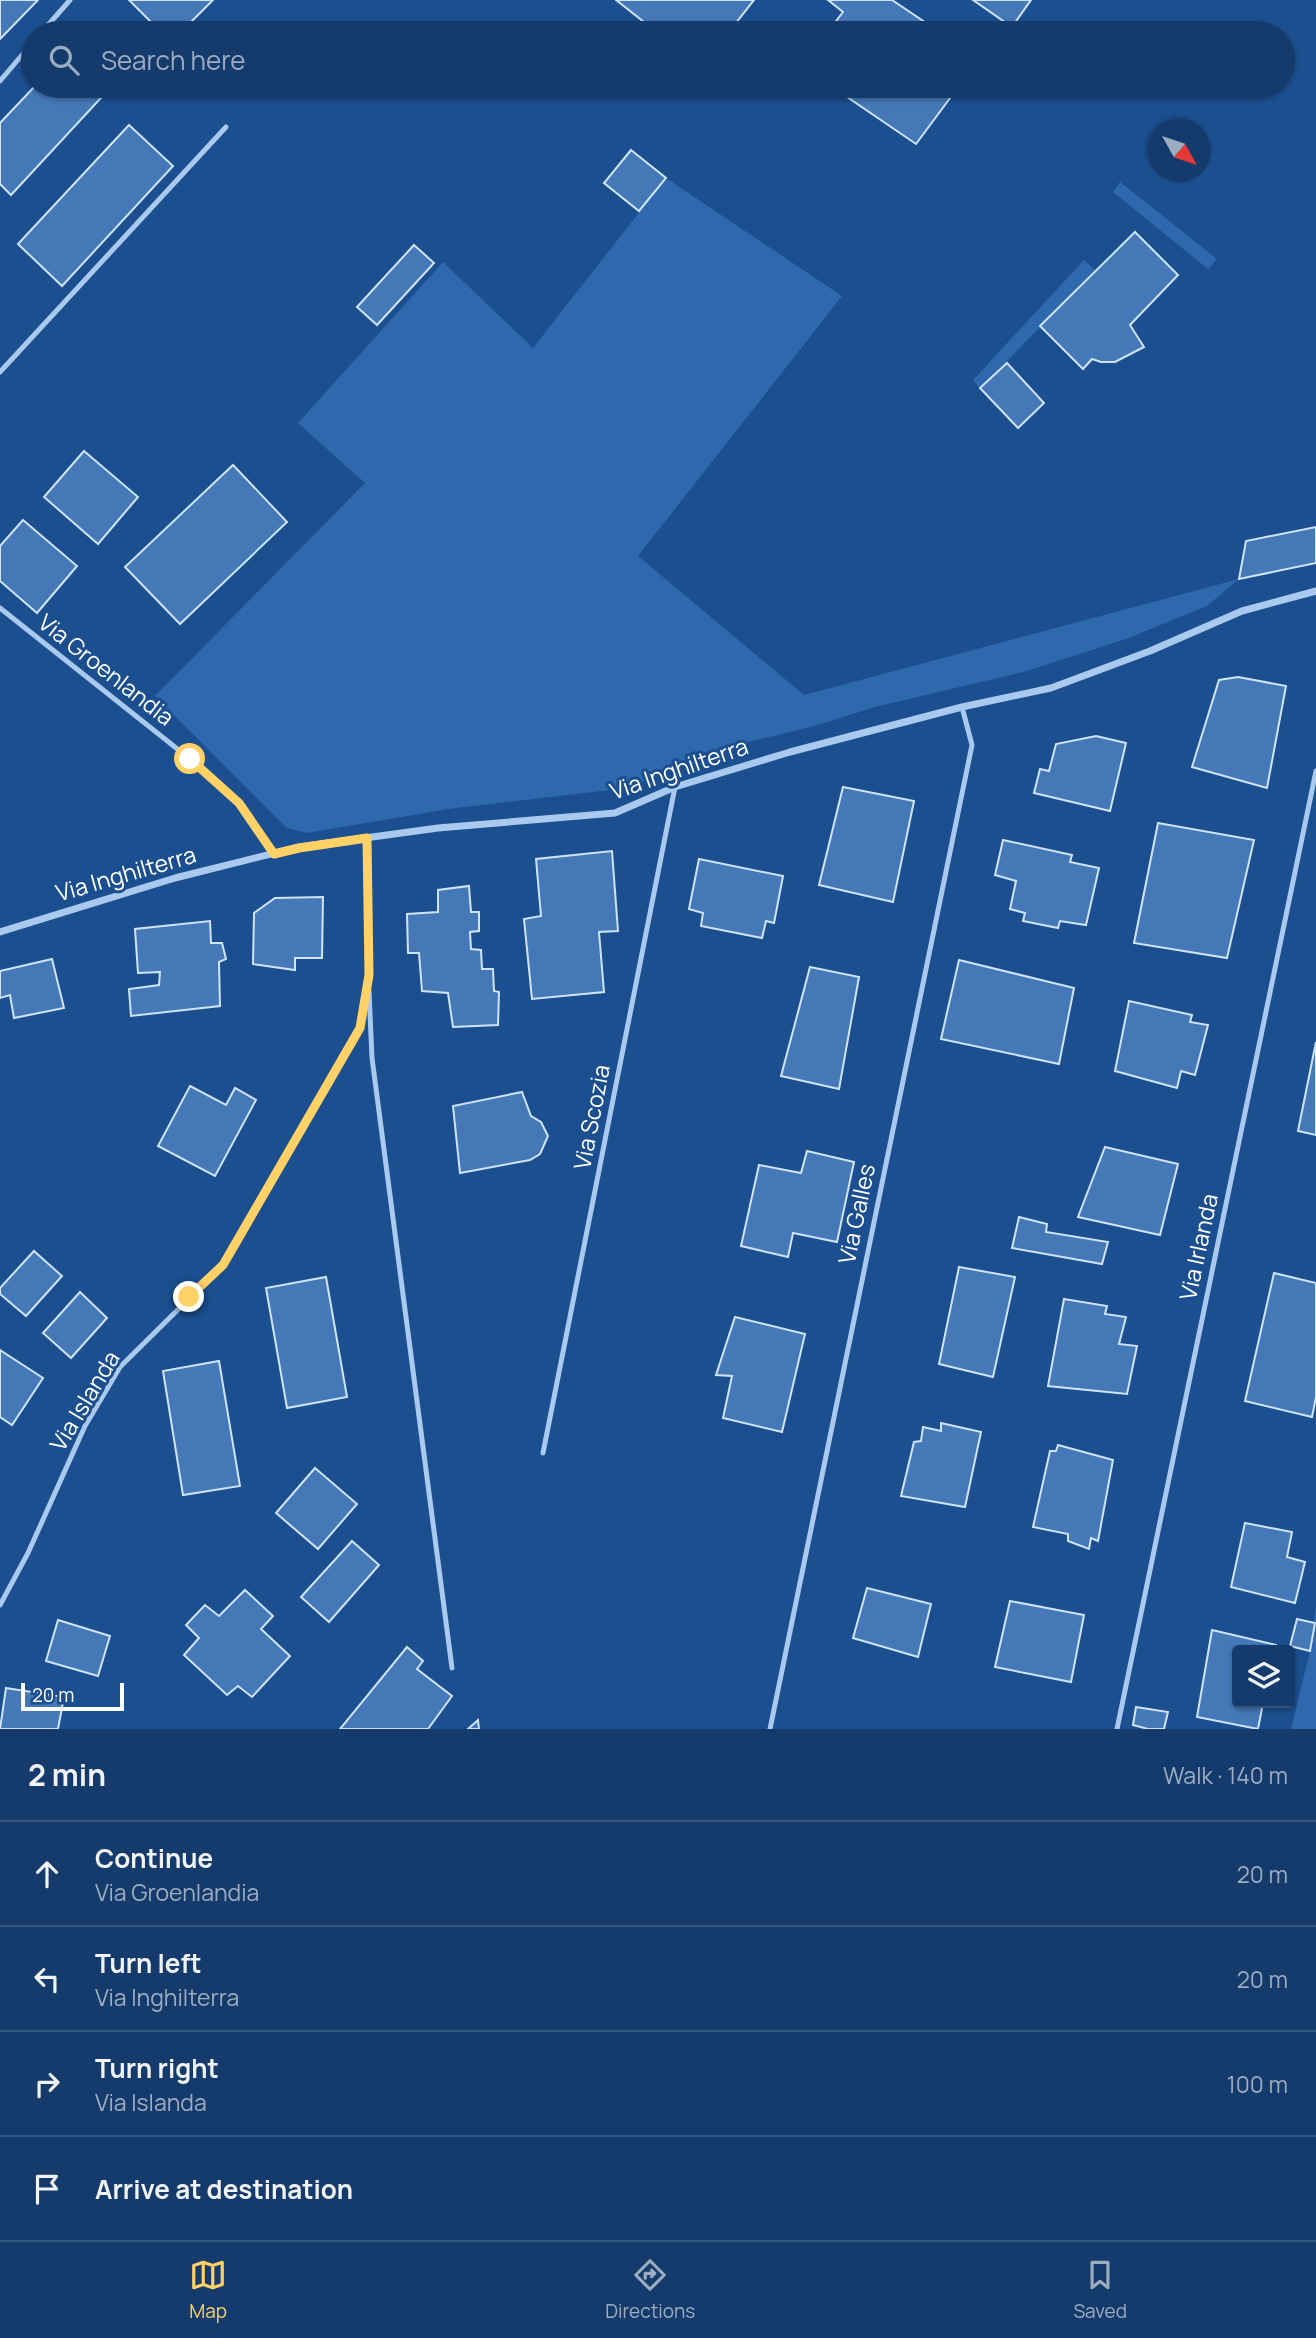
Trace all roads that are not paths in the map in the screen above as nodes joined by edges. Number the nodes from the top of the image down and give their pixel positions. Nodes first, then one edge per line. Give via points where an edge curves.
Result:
1 (70, 0) edge
2 (52, 21) edge
3 (21, 56) edge
4 (0, 81) edge
5 (226, 127) dead end
6 (0, 372) edge
7 (1316, 591) edge
8 (0, 608) edge
9 (962, 708) junction
10 (1316, 771) edge
11 (675, 787) junction
12 (367, 838) junction
13 (274, 854) junction
14 (0, 932) edge
15 (368, 982) junction
16 (543, 1453) dead end
17 (0, 1605) edge
18 (453, 1668) dead end
19 (770, 1729) edge
20 (1117, 1729) edge

1 - 2 lane
3 - 4 lane
5 - 6 lane
7 - 9 street, Via Inghilterra via 1242,611 1051,688
8 - 13 lane, Via Groenlandia via 239,803
9 - 11 street, Via Inghilterra
9 - 19 lane, Via Galles via 972,745
10 - 20 lane, Via Irlanda
11 - 12 street, Via Inghilterra via 615,813
11 - 16 lane, Via Scozia
12 - 13 street, Via Inghilterra
12 - 15 lane, Via Islanda
13 - 14 street, Via Inghilterra via 175,878
15 - 17 lane, Via Islanda via 360,1028 223,1265 121,1367 85,1426
15 - 18 lane, Via Islanda via 372,1058

